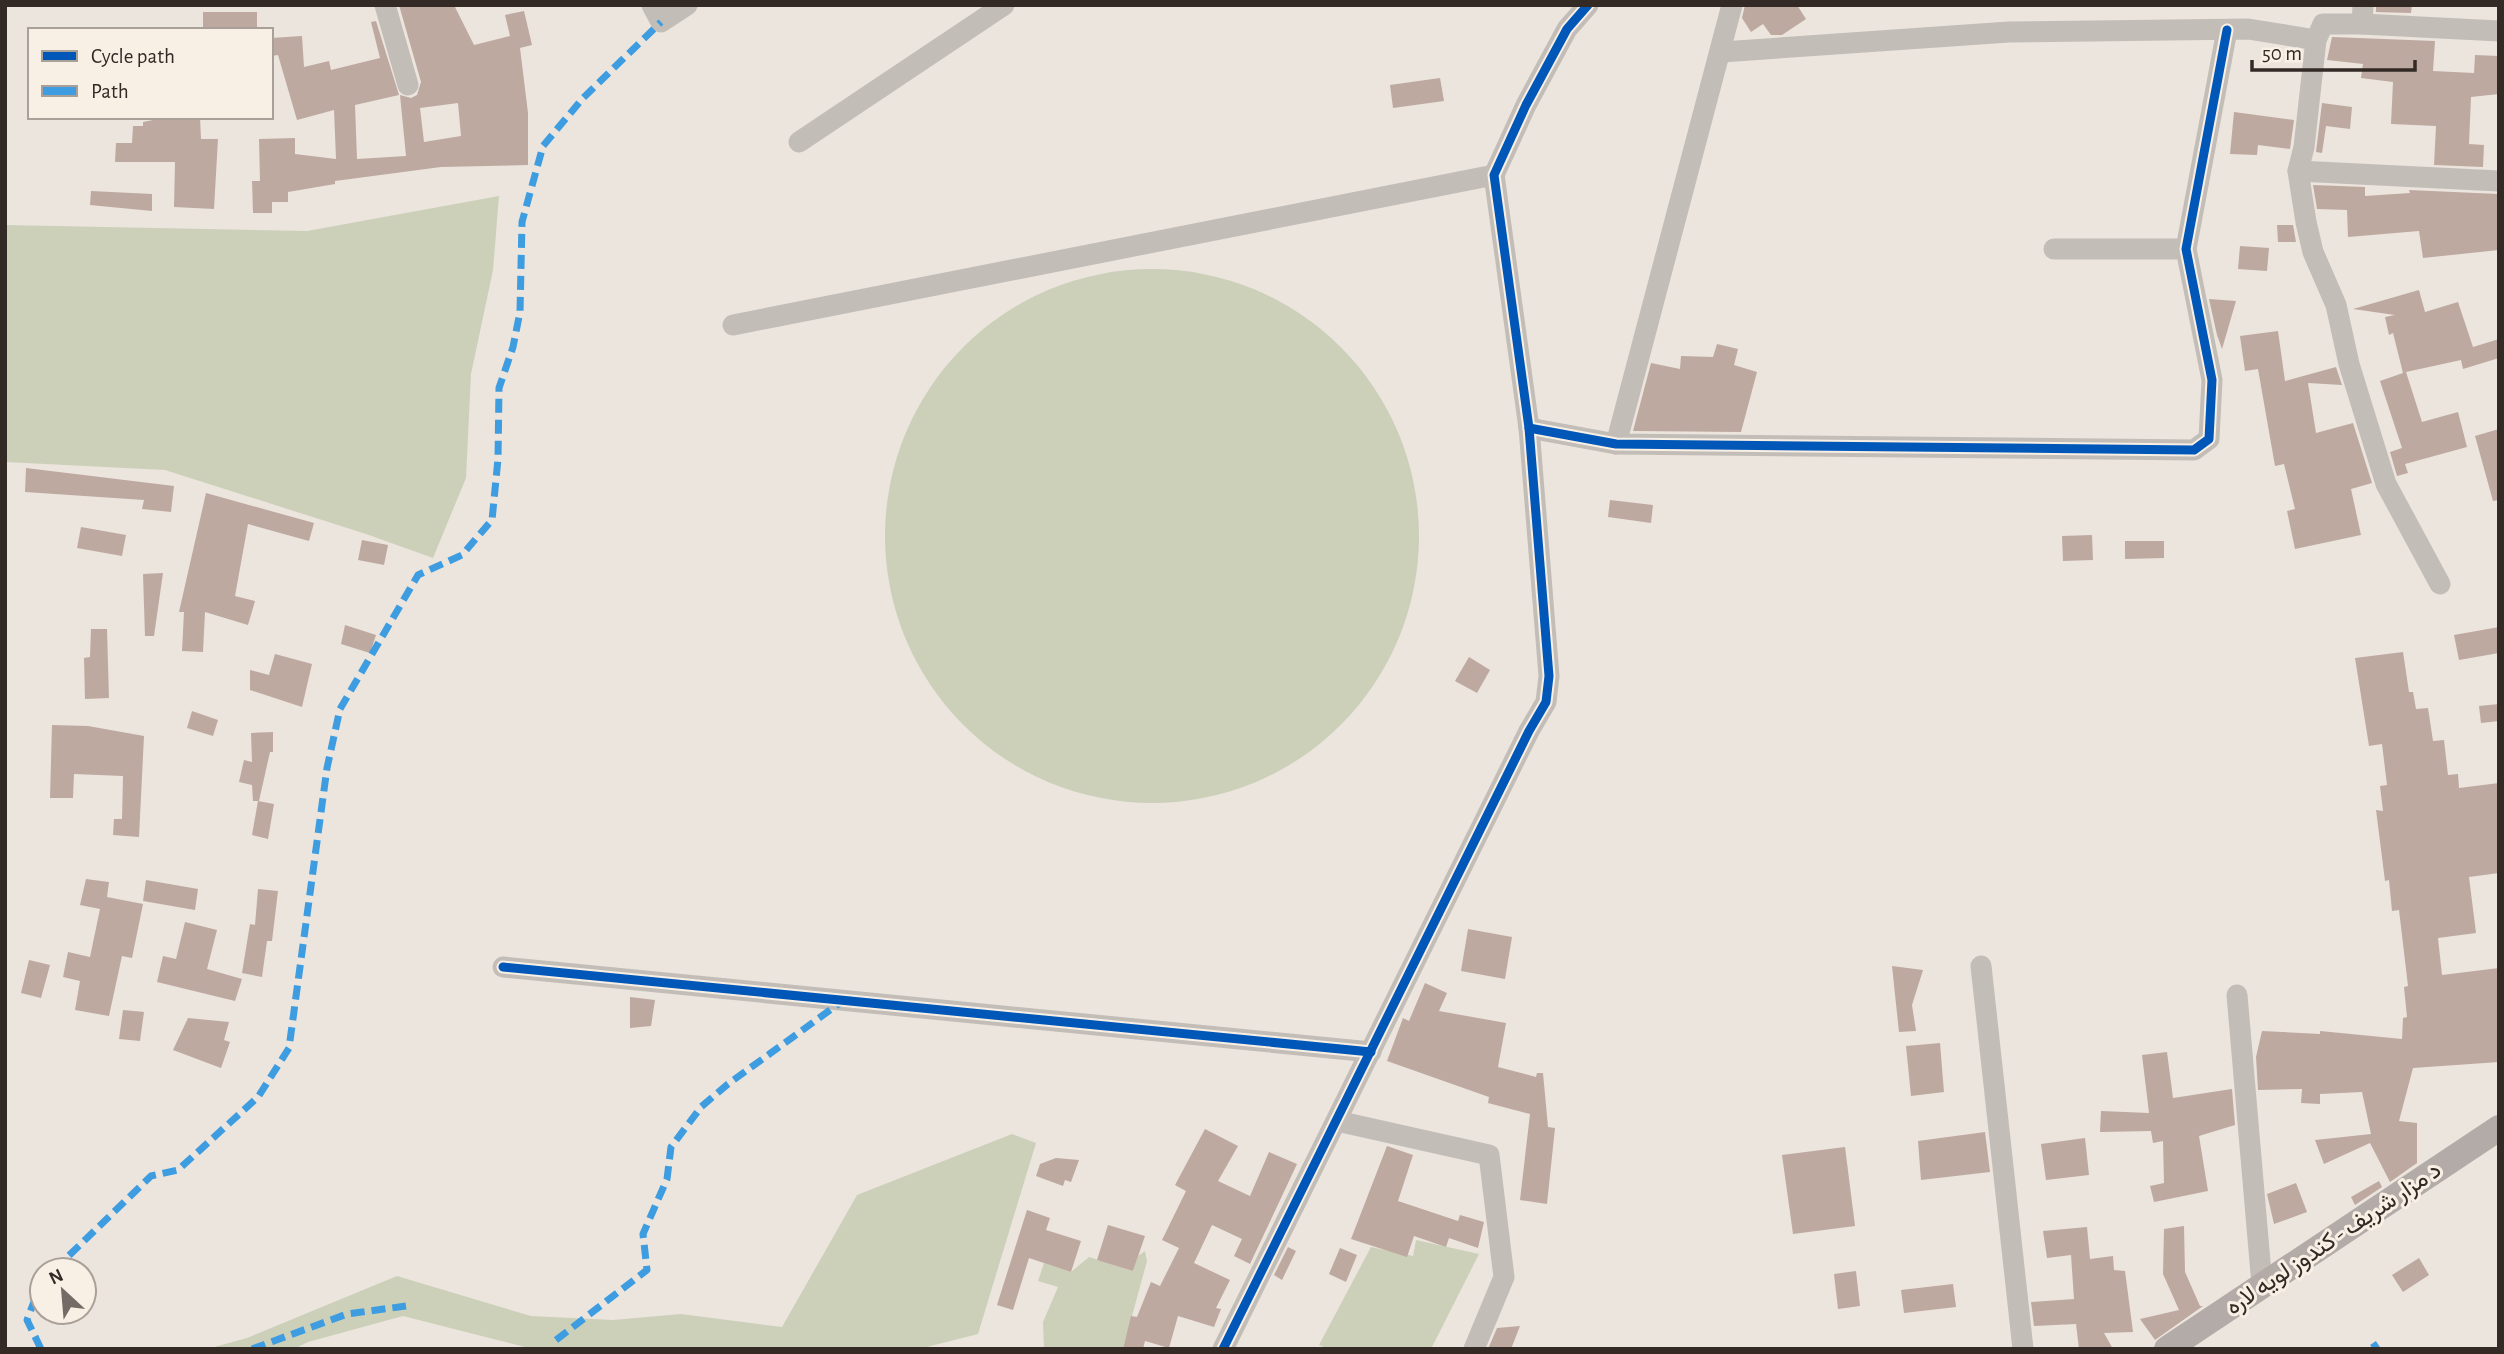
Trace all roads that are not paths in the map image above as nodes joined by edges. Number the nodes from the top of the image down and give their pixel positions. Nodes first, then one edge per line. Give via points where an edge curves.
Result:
1 (385, 5) edge
2 (652, 5) edge
3 (687, 5) edge
4 (1004, 5) edge
5 (1588, 5) edge
6 (1732, 5) edge
7 (2363, 15) edge
8 (2227, 30) junction
9 (2499, 32) edge
10 (2316, 40) junction
11 (1722, 52) junction
12 (408, 85) dead end
13 (800, 142) dead end
14 (2298, 171) junction
15 (1494, 175) junction
16 (2499, 181) edge
17 (2054, 249) dead end
18 (2186, 249) junction
19 (733, 325) dead end
20 (1529, 428) junction
21 (1616, 444) junction
22 (2440, 584) dead end
23 (1981, 966) dead end
24 (503, 967) dead end
25 (2237, 995) dead end
26 (1371, 1052) junction
27 (1337, 1121) junction
28 (2499, 1128) edge
29 (2262, 1285) junction
30 (1223, 1349) edge
31 (1474, 1349) edge
32 (2024, 1349) edge
33 (2167, 1349) edge

1 - 12 street
2 - 3 street via 661,22
4 - 13 street
5 - 15 street via 1567,29
6 - 11 street
7 - 9 street
7 - 10 street via 2323,24
8 - 10 street
8 - 11 street via 2008,32
8 - 18 street
10 - 14 street
11 - 21 street
14 - 16 street
14 - 22 street via 2313,252 2336,305 2386,484
15 - 19 street
15 - 20 street
17 - 18 street
18 - 21 street via 2212,380 2209,439 2194,450
20 - 21 street
20 - 26 street via 1549,676 1546,702
23 - 32 street
24 - 26 street
25 - 29 street
26 - 27 street
27 - 30 street
27 - 31 street via 1489,1156 1504,1278
28 - 29 main road, د مزار شریف - کندوز لویه لاره
29 - 33 main road, د مزار شریف - کندوز لویه لاره

